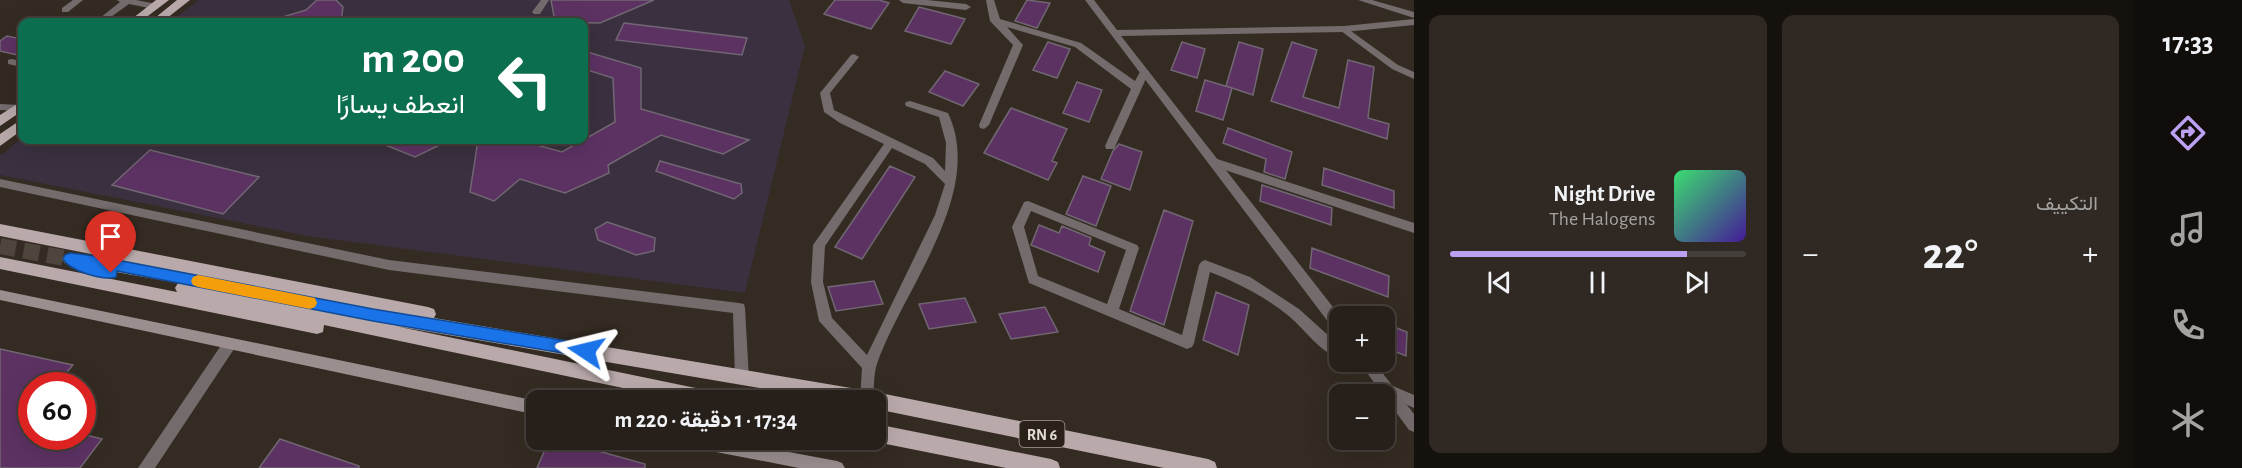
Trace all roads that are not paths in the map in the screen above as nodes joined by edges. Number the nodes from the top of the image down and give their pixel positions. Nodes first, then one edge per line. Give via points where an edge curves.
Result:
1 (80, 0) edge
2 (123, 0) edge
3 (184, 0) edge
4 (544, 0) edge
5 (903, 0) edge
6 (990, 0) edge
7 (1089, 0) edge
8 (1362, 0) edge
9 (158, 3) edge
10 (966, 7) dead end
11 (65, 10) dead end
12 (537, 12) dead end
13 (1414, 15) edge
14 (103, 18) edge
15 (138, 18) edge
16 (160, 18) edge
17 (995, 21) junction
18 (1414, 22) edge
19 (1344, 29) junction
20 (1115, 33) junction
21 (854, 57) dead end
22 (11, 62) dead end
23 (18, 63) edge
24 (1144, 72) junction
25 (1414, 76) edge
26 (1137, 88) junction
27 (910, 104) dead end
28 (0, 107) edge
29 (18, 107) edge
30 (18, 109) edge
31 (0, 122) edge
32 (984, 125) dead end
33 (18, 126) edge
34 (0, 141) edge
35 (890, 143) junction
36 (1110, 146) dead end
37 (1214, 162) junction
38 (0, 183) edge
39 (951, 183) junction
40 (1414, 228) edge
41 (0, 230) edge
42 (0, 263) edge
43 (0, 295) edge
44 (1111, 312) junction
45 (1329, 313) edge
46 (229, 345) junction
47 (1329, 346) edge
48 (633, 359) junction
49 (869, 366) junction
50 (742, 379) junction
51 (630, 383) junction
52 (665, 390) edge
53 (810, 390) edge
54 (871, 390) edge
55 (1395, 393) edge
56 (1395, 401) edge
57 (1414, 402) edge
58 (886, 403) edge
59 (526, 406) edge
60 (1414, 425) edge
61 (886, 435) edge
62 (742, 450) edge
63 (146, 468) edge
64 (837, 468) edge
65 (1051, 468) edge
66 (1208, 468) edge

1 - 11 street
2 - 9 street
2 - 14 street
3 - 16 main road
4 - 12 street
5 - 10 street
6 - 17 street
7 - 20 street
8 - 13 street
9 - 15 main road
17 - 26 street via 1078,45
17 - 32 street via 1018,45
18 - 19 street
19 - 20 street
19 - 25 street via 1395,67
20 - 24 street
21 - 35 street via 825,93 829,112
22 - 23 street
24 - 26 street
24 - 37 street
26 - 36 street
27 - 39 street via 944,115 951,143
28 - 29 street
30 - 31 main road
33 - 34 main road
35 - 39 street via 929,161
35 - 49 street via 819,244 817,282 826,321
37 - 40 street
37 - 45 street
38 - 50 street via 389,265 739,309
39 - 49 street via 941,215
41 - 48 main road, RN 6 via 362,300
42 - 51 main road, RN 6 via 421,348
43 - 46 main road
44 - 44 street via 1033,279 1018,227 1028,206 1133,248
44 - 47 street via 1187,343 1205,265 1246,281 1294,313
46 - 59 main road
46 - 63 street
48 - 50 main road, RN 6
48 - 51 main road, RN 6 via 70,259 88,268
49 - 54 street
50 - 53 main road, RN 6
51 - 52 main road, RN 6
55 - 57 street
56 - 60 street
58 - 66 main road, RN 6
61 - 65 main road, RN 6
62 - 64 main road

